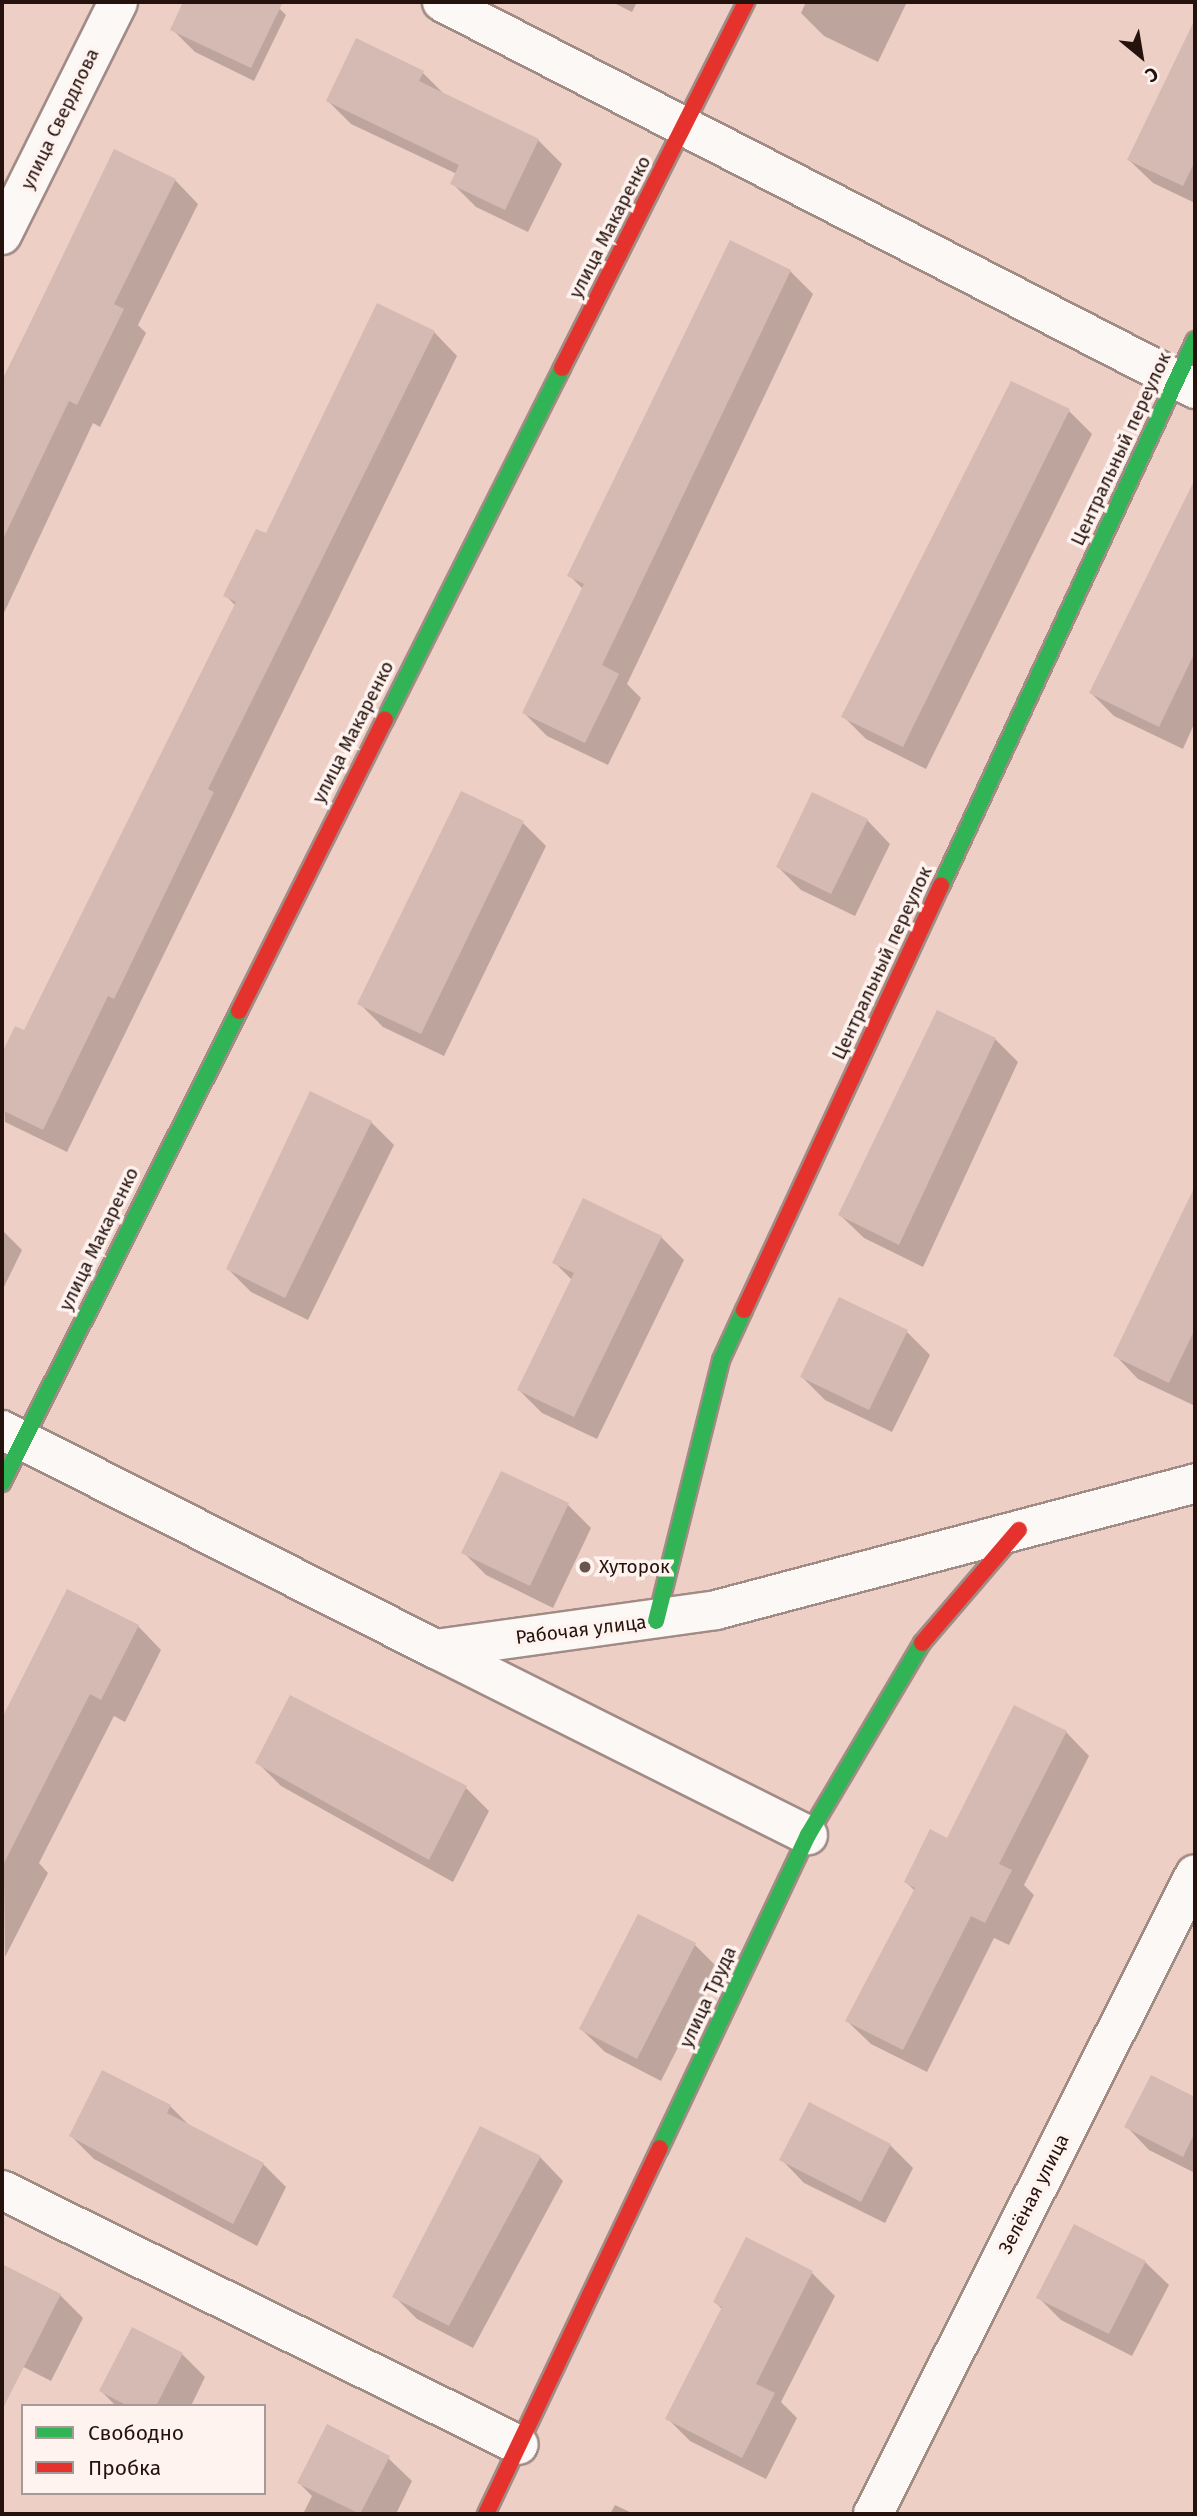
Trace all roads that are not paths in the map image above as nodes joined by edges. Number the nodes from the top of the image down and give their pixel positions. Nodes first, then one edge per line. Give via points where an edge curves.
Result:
1 (118, 2) edge
2 (442, 2) edge
3 (746, 2) edge
4 (685, 127) junction
5 (2, 236) edge
6 (1195, 340) edge
7 (1186, 384) edge
8 (12, 1435) edge
9 (2, 1483) edge
10 (1195, 1483) edge
11 (1019, 1530) junction
12 (656, 1621) junction
13 (436, 1649) junction
14 (808, 1835) junction
15 (1195, 1874) edge
16 (2, 2190) edge
17 (519, 2445) junction
18 (486, 2514) edge
19 (873, 2514) edge

1 - 5 street, улица Свердлова
2 - 4 street
3 - 4 street, улица Макаренко
4 - 7 street
4 - 8 street, улица Макаренко
6 - 7 street, Центральный переулок
7 - 12 street, Центральный переулок via 721,1360
8 - 9 street, улица Макаренко
8 - 13 street
10 - 11 street, Рабочая улица
11 - 12 street, Рабочая улица
11 - 14 street, улица Труда via 907,1660
12 - 13 street, Рабочая улица
13 - 14 street
14 - 17 street, улица Труда
15 - 19 street, Зелёная улица
16 - 17 street
17 - 18 street, улица Труда

